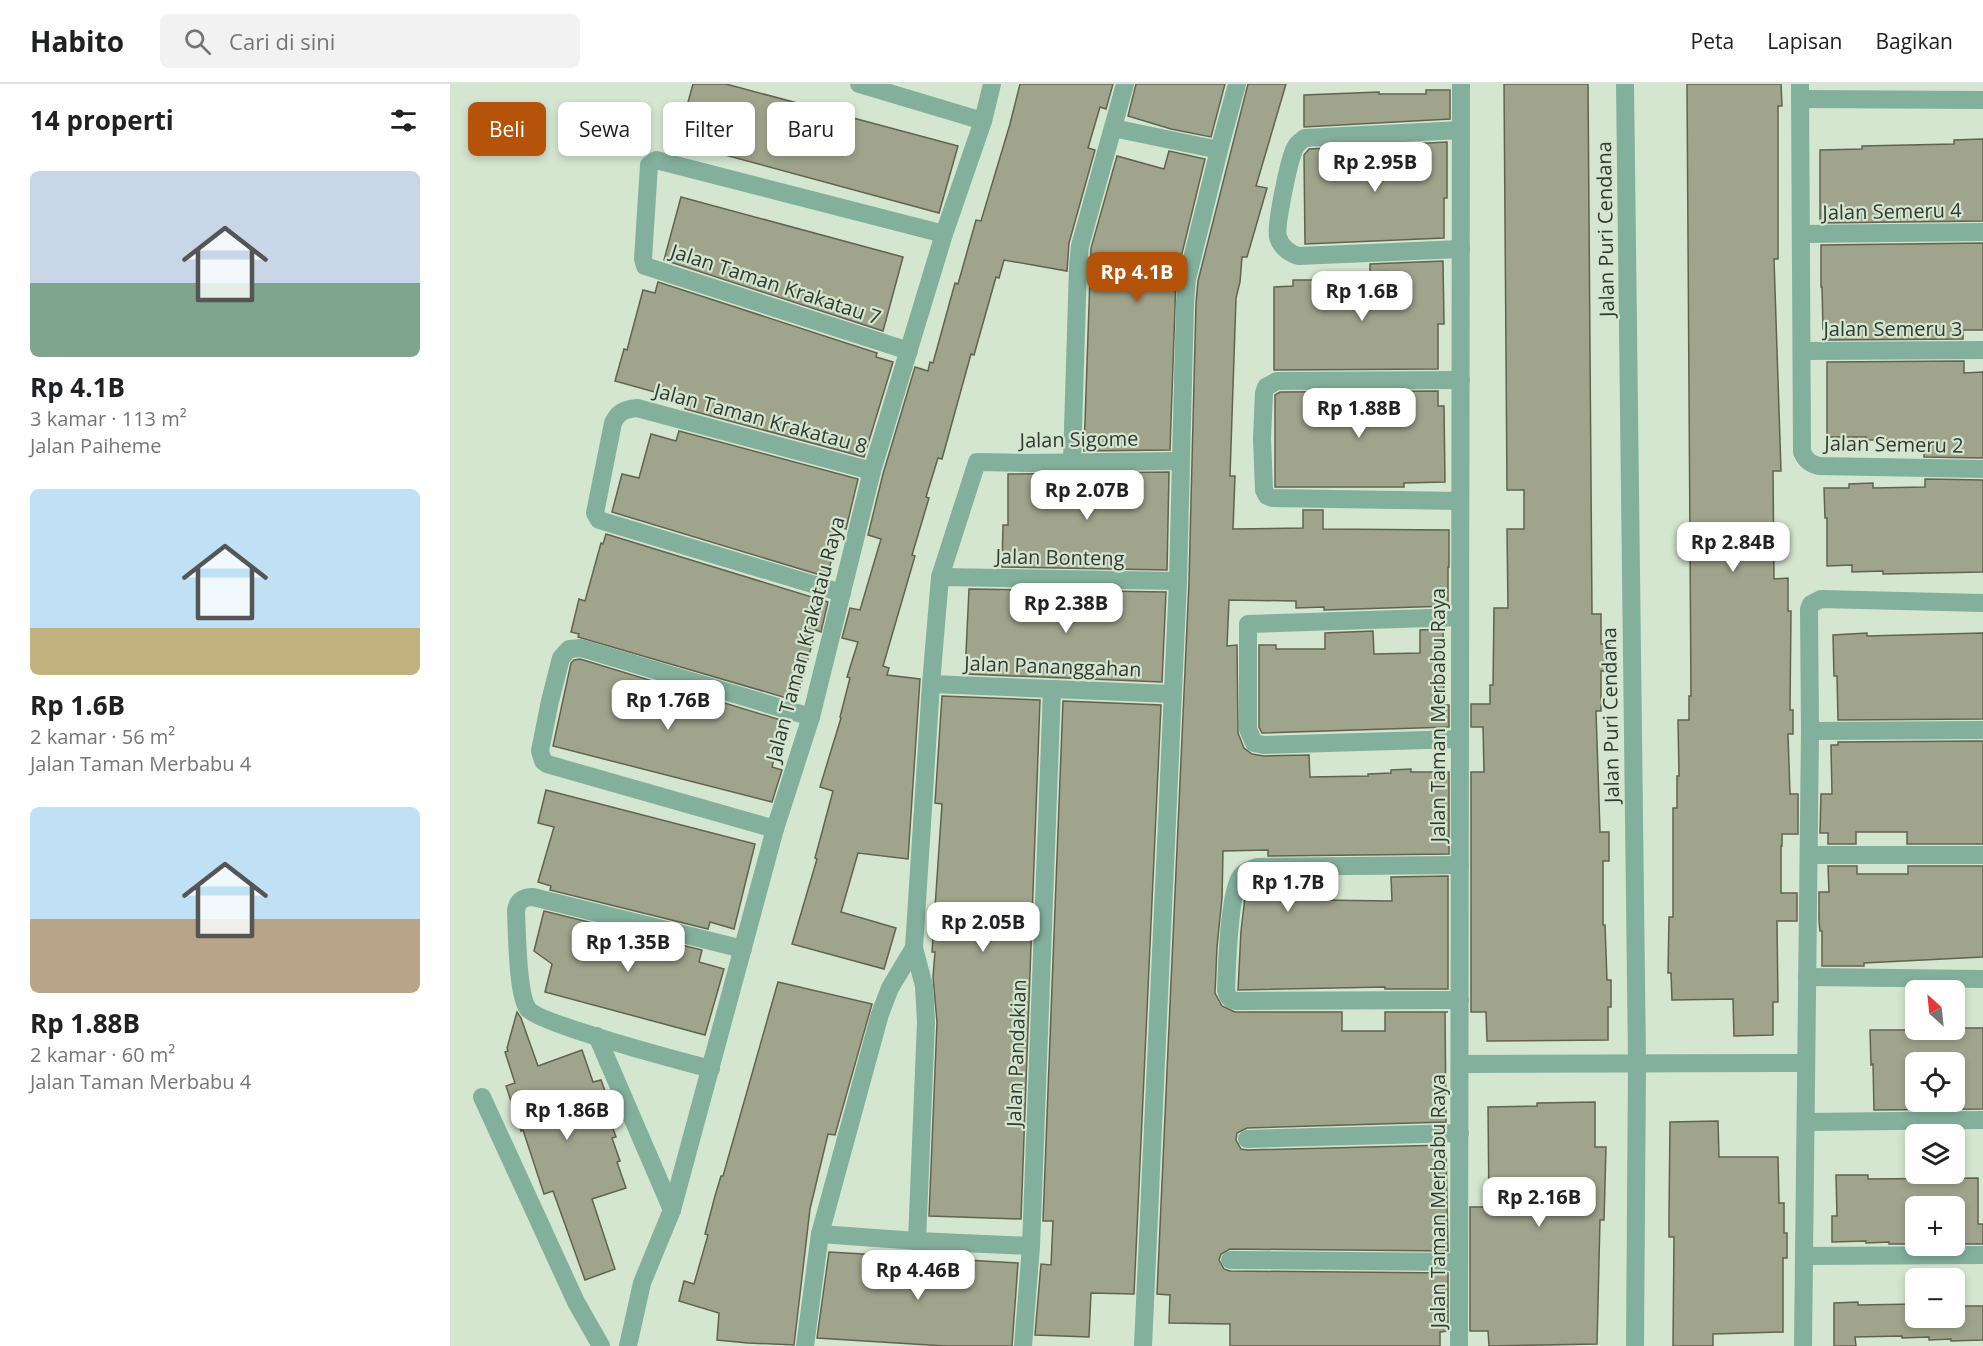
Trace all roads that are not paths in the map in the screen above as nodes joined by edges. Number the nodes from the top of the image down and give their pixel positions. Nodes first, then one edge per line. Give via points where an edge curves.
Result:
1 (859, 84) edge
2 (992, 84) edge
3 (1125, 84) edge
4 (1237, 84) edge
5 (1461, 84) edge
6 (1625, 84) edge
7 (1800, 91) edge
8 (1983, 100) edge
9 (984, 121) junction
10 (1113, 129) junction
11 (1461, 130) junction
12 (1219, 150) junction
13 (1983, 232) edge
14 (944, 234) junction
15 (1802, 234) junction
16 (1461, 249) junction
17 (1983, 350) edge
18 (909, 351) junction
19 (1802, 351) junction
20 (1461, 380) junction
21 (1072, 461) junction
22 (1180, 461) junction
23 (1983, 469) edge
24 (872, 471) junction
25 (1460, 501) junction
26 (940, 578) junction
27 (1178, 581) junction
28 (842, 593) junction
29 (1983, 603) edge
30 (1460, 617) junction
31 (931, 684) junction
32 (1052, 689) junction
33 (1172, 694) junction
34 (811, 717) junction
35 (1983, 730) edge
36 (1810, 731) junction
37 (1460, 739) junction
38 (775, 829) junction
39 (1809, 855) junction
40 (1983, 855) edge
41 (1460, 865) junction
42 (743, 948) junction
43 (914, 948) junction
44 (1807, 977) junction
45 (1983, 979) edge
46 (1460, 1000) junction
47 (597, 1036) junction
48 (1636, 1062) junction
49 (1806, 1063) junction
50 (1460, 1064) junction
51 (711, 1069) junction
52 (483, 1097) dead end
53 (1983, 1120) edge
54 (1806, 1122) junction
55 (1460, 1133) junction
56 (1247, 1139) dead end
57 (672, 1210) junction
58 (820, 1234) junction
59 (917, 1241) junction
60 (1031, 1246) junction
61 (1983, 1255) edge
62 (1804, 1256) junction
63 (1230, 1260) dead end
64 (1459, 1262) junction
65 (601, 1346) edge
66 (628, 1346) edge
67 (805, 1346) edge
68 (1023, 1346) edge
69 (1143, 1346) edge
70 (1459, 1346) edge
71 (1635, 1346) edge
72 (1803, 1346) edge

1 - 9 street
2 - 9 street, Jalan Taman Krakatau Raya
3 - 10 street
4 - 12 street
5 - 11 street, Jalan Taman Merbabu Raya
6 - 48 street, Jalan Puri Cendana
7 - 8 street
7 - 15 street
9 - 14 street, Jalan Taman Krakatau Raya
10 - 12 street
10 - 21 street via 1084,228 1078,267
11 - 16 street, Jalan Taman Merbabu Raya
11 - 16 street via 1305,138 1295,148 1278,237 1295,256
12 - 22 street via 1187,279
13 - 15 street, Jalan Semeru 4
14 - 18 street, Jalan Taman Krakatau Raya
14 - 18 street, Jalan Taman Krakatau 7 via 656,159 649,165 645,266
15 - 19 street
16 - 20 street, Jalan Taman Merbabu Raya
17 - 19 street, Jalan Semeru 3
18 - 24 street, Jalan Taman Krakatau Raya
19 - 23 street, Jalan Semeru 2 via 1802,452 1809,462 1819,466
20 - 25 street, Jalan Taman Merbabu Raya
20 - 25 street via 1276,381 1264,393 1262,438 1264,490 1270,498
21 - 22 street, Jalan Sigome
21 - 26 street, Jalan Sigome via 978,462
22 - 27 street
24 - 28 street, Jalan Taman Krakatau Raya
24 - 28 street, Jalan Taman Krakatau 8 via 637,408 622,411 613,423 596,513 599,520
25 - 30 street, Jalan Taman Merbabu Raya
26 - 27 street, Jalan Bonteng
26 - 31 street
27 - 33 street
28 - 34 street, Jalan Taman Krakatau Raya
29 - 36 street via 1821,599 1811,604
30 - 37 street, Jalan Taman Merbabu Raya
30 - 37 street via 1248,624 1248,729 1254,743
31 - 32 street, Jalan Pananggahan
31 - 43 street
32 - 33 street, Jalan Pananggahan
32 - 60 street, Jalan Pandakian
33 - 69 street
34 - 38 street, Jalan Taman Krakatau Raya
34 - 38 street via 574,648 561,658 540,752 547,765
35 - 36 street
36 - 39 street
37 - 41 street, Jalan Taman Merbabu Raya
38 - 42 street, Jalan Taman Krakatau Raya
39 - 40 street
39 - 44 street
41 - 46 street, Jalan Taman Merbabu Raya
41 - 46 street via 1251,868 1240,877 1235,889 1226,990 1232,1000
42 - 47 street via 533,897 518,903 518,965 528,1009
42 - 51 street, Jalan Taman Krakatau Raya
43 - 58 street via 890,988 880,1014
43 - 59 street via 924,986 927,1022
44 - 45 street
44 - 49 street
46 - 50 street, Jalan Taman Merbabu Raya
47 - 51 street
47 - 57 street
48 - 49 street
48 - 50 street
48 - 71 street, Jalan Puri Cendana
49 - 54 street
50 - 55 street, Jalan Taman Merbabu Raya
51 - 57 street, Jalan Taman Krakatau Raya
52 - 65 street via 576,1302
53 - 54 street
54 - 62 street
55 - 56 street
55 - 64 street, Jalan Taman Merbabu Raya
57 - 66 street, Jalan Taman Krakatau Raya via 642,1283
58 - 59 street
58 - 67 street
59 - 60 street
60 - 68 street, Jalan Pandakian
61 - 62 street
62 - 72 street
63 - 64 street
64 - 70 street, Jalan Taman Merbabu Raya

